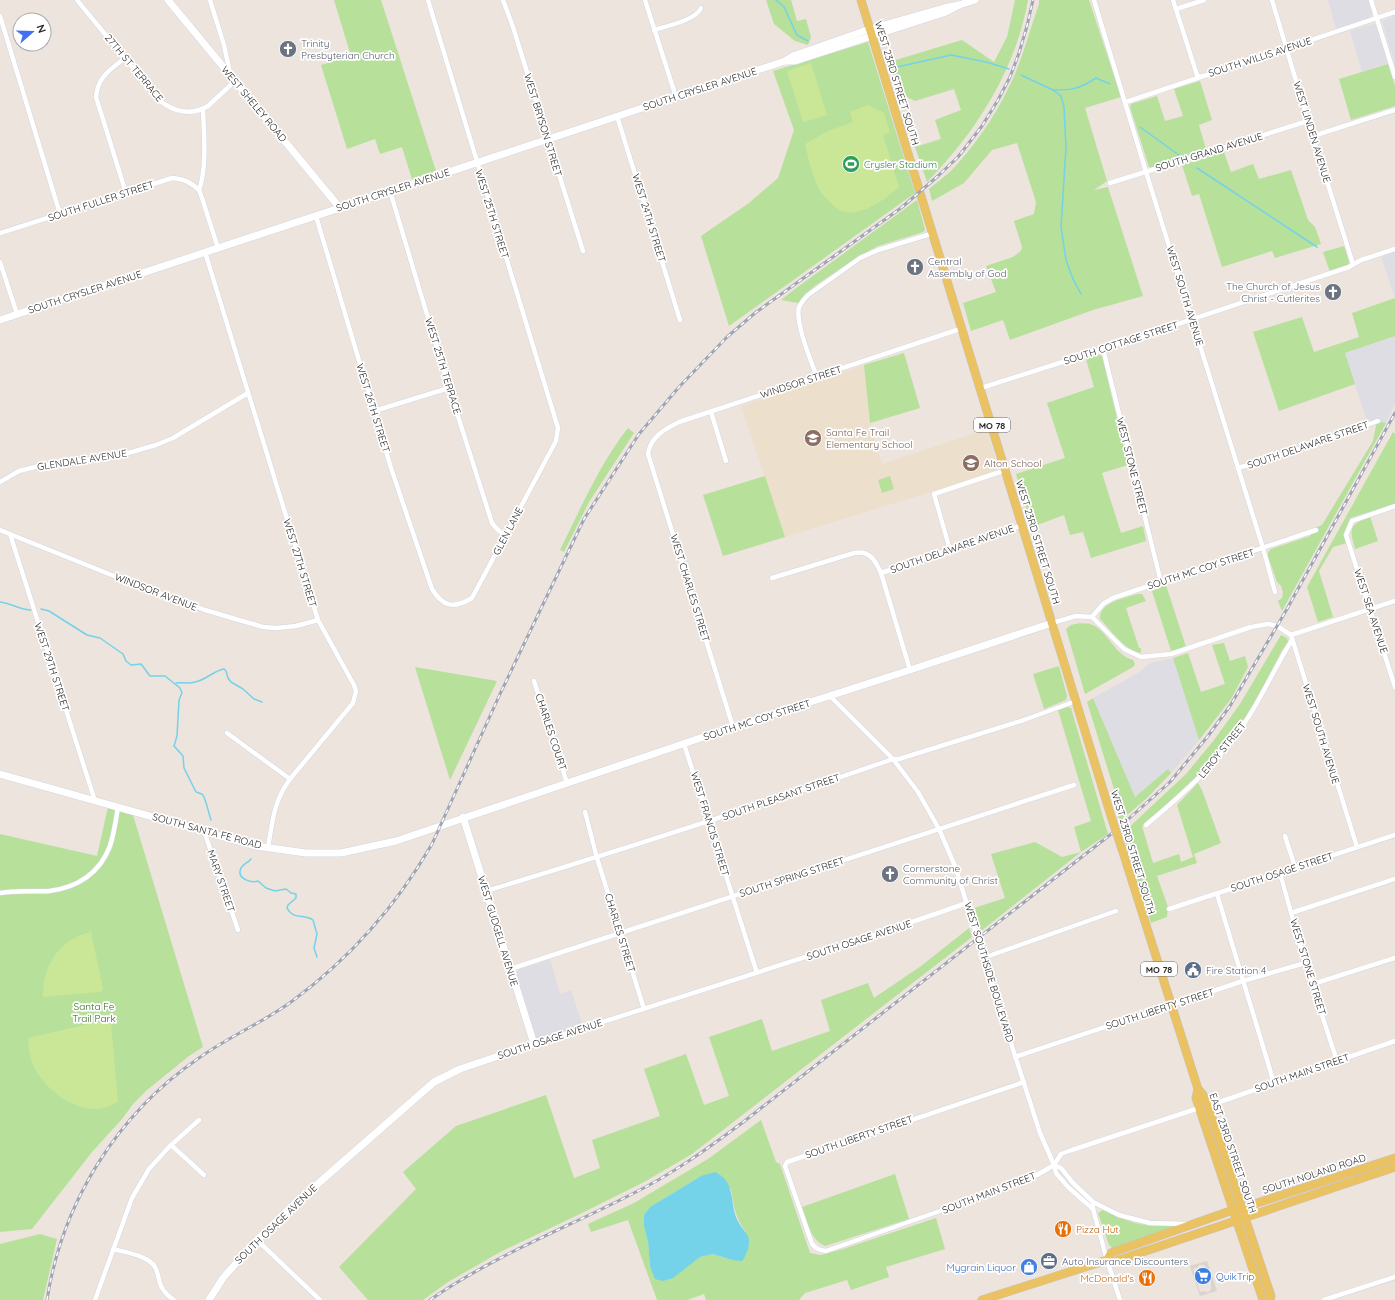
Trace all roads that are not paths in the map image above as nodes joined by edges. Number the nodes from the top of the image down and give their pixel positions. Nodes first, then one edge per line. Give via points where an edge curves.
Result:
1 (77, 0) edge
2 (168, 0) edge
3 (210, 0) edge
4 (429, 0) edge
5 (503, 0) edge
6 (645, 0) edge
7 (862, 0) edge
8 (975, 0) edge
9 (1094, 0) edge
10 (1173, 0) edge
11 (1204, 0) edge
12 (1272, 0) edge
13 (1371, 0) edge
14 (701, 8) dead end
15 (1176, 9) junction
16 (1395, 12) edge
17 (0, 16) edge
18 (1377, 18) junction
19 (654, 30) junction
20 (871, 32) junction
21 (1286, 49) junction
22 (125, 58) junction
23 (230, 74) junction
24 (1201, 77) junction
25 (1395, 77) edge
26 (235, 81) junction
27 (676, 97) junction
28 (1126, 102) junction
29 (203, 110) junction
30 (1395, 110) edge
31 (617, 116) junction
32 (1308, 121) junction
33 (1313, 136) junction
34 (547, 139) junction
35 (476, 162) junction
36 (1146, 172) junction
37 (1110, 183) dead end
38 (199, 190) junction
39 (390, 191) junction
40 (126, 193) junction
41 (340, 208) junction
42 (60, 214) junction
43 (316, 216) junction
44 (0, 233) edge
45 (934, 233) junction
46 (218, 248) junction
47 (1395, 248) edge
48 (583, 251) dead end
49 (205, 252) junction
50 (0, 262) edge
51 (1354, 264) junction
52 (17, 314) junction
53 (0, 320) edge
54 (680, 320) dead end
55 (1192, 320) junction
56 (963, 328) junction
57 (1103, 349) junction
58 (817, 377) junction
59 (449, 388) junction
60 (981, 388) junction
61 (248, 393) junction
62 (374, 411) junction
63 (711, 412) junction
64 (1378, 421) dead end
65 (558, 428) joint
66 (649, 450) joint
67 (726, 461) dead end
68 (1238, 468) junction
69 (1006, 470) junction
70 (0, 482) edge
71 (1395, 506) edge
72 (1023, 525) junction
73 (0, 530) edge
74 (1316, 530) dead end
75 (10, 534) junction
76 (505, 536) junction
77 (1263, 548) junction
78 (950, 550) junction
79 (881, 573) junction
80 (772, 578) dead end
81 (1161, 582) junction
82 (1275, 592) dead end
83 (437, 598) joint
84 (1395, 601) edge
85 (1370, 609) junction
86 (1092, 616) junction
87 (318, 620) junction
88 (1052, 623) junction
89 (1291, 637) junction
90 (910, 670) junction
91 (534, 681) dead end
92 (1395, 688) edge
93 (830, 696) junction
94 (1076, 700) junction
95 (733, 727) junction
96 (227, 733) dead end
97 (684, 744) junction
98 (893, 759) junction
99 (0, 774) edge
100 (290, 780) junction
101 (567, 783) junction
102 (1074, 785) dead end
103 (95, 801) junction
104 (118, 807) junction
105 (585, 812) dead end
106 (463, 818) junction
107 (709, 822) junction
108 (1146, 825) dead end
109 (939, 828) junction
110 (204, 831) junction
111 (1395, 835) edge
112 (1285, 836) dead end
113 (268, 847) junction
114 (1357, 847) junction
115 (597, 858) junction
116 (1295, 867) junction
117 (1280, 872) junction
118 (1395, 878) edge
119 (486, 891) junction
120 (0, 893) edge
121 (1217, 894) junction
122 (732, 896) junction
123 (967, 903) junction
124 (1169, 909) dead end
125 (1116, 911) dead end
126 (1291, 913) junction
127 (238, 930) dead end
128 (620, 933) junction
129 (984, 958) junction
130 (1395, 958) edge
131 (1305, 962) junction
132 (510, 969) junction
133 (758, 973) junction
134 (1243, 981) junction
135 (1312, 984) junction
136 (1171, 1005) junction
137 (644, 1009) junction
138 (1395, 1041) edge
139 (534, 1044) junction
140 (1015, 1057) junction
141 (1336, 1061) junction
142 (1024, 1082) junction
143 (1274, 1083) junction
144 (1198, 1089) junction
145 (1208, 1106) junction
146 (1199, 1108) junction
147 (198, 1120) dead end
148 (171, 1144) junction
149 (1395, 1158) edge
150 (1054, 1165) junction
151 (1395, 1167) edge
152 (204, 1175) dead end
153 (1093, 1202) junction
154 (1242, 1208) junction
155 (1093, 1209) junction
156 (1233, 1210) junction
157 (1245, 1218) junction
158 (1236, 1220) junction
159 (1191, 1225) junction
160 (257, 1240) junction
161 (113, 1249) junction
162 (817, 1249) joint
163 (1107, 1260) junction
164 (1395, 1277) edge
165 (95, 1300) edge
166 (174, 1300) edge
167 (208, 1300) edge
168 (320, 1300) edge
169 (982, 1300) edge
170 (1120, 1300) edge
171 (1263, 1300) edge
172 (1270, 1300) edge
173 (1324, 1300) edge

1 - 22 street, 27TH ST TERRACE
2 - 23 street, WEST SHELEY ROAD
3 - 23 street
4 - 35 street, WEST 25TH STREET
5 - 34 street, WEST BRYSON STREET
6 - 19 street
7 - 20 main road, WEST 23RD STREET SOUTH / MO 78
8 - 20 street, SOUTH CRYSLER AVENUE
9 - 28 street, WEST SOUTH AVENUE
10 - 15 street
11 - 15 street
12 - 21 street, WEST LINDEN AVENUE
13 - 18 street
14 - 19 street via 693,17
15 - 24 street via 1197,75
16 - 18 street, SOUTH WILLIS AVENUE
17 - 42 street
18 - 21 street, SOUTH WILLIS AVENUE
18 - 25 street
19 - 27 street
20 - 27 street, SOUTH CRYSLER AVENUE
20 - 45 main road, WEST 23RD STREET SOUTH / MO 78
21 - 24 street, SOUTH WILLIS AVENUE
21 - 32 street, WEST LINDEN AVENUE
22 - 29 street, 27TH ST TERRACE via 166,106 182,112
22 - 40 street via 102,78 96,96
23 - 26 street, WEST SHELEY ROAD
24 - 28 street, SOUTH WILLIS AVENUE
26 - 29 street
26 - 41 street, WEST SHELEY ROAD
27 - 31 street, SOUTH CRYSLER AVENUE
28 - 36 street, WEST SOUTH AVENUE
29 - 38 street via 203,179
30 - 33 street
31 - 34 street, SOUTH CRYSLER AVENUE
31 - 54 street, WEST 24TH STREET
32 - 33 street, WEST LINDEN AVENUE
32 - 36 street, SOUTH GRAND AVENUE
33 - 51 street, WEST LINDEN AVENUE
34 - 35 street, SOUTH CRYSLER AVENUE
34 - 48 street, WEST BRYSON STREET
35 - 39 street, SOUTH CRYSLER AVENUE
35 - 65 street, WEST 25TH STREET
36 - 37 street, SOUTH GRAND AVENUE
36 - 55 street, WEST SOUTH AVENUE
38 - 40 street, SOUTH FULLER STREET via 192,183 172,178
38 - 46 street
39 - 41 street, SOUTH CRYSLER AVENUE
39 - 59 street, WEST 25TH TERRACE
40 - 42 street, SOUTH FULLER STREET
41 - 43 street, SOUTH CRYSLER AVENUE
42 - 44 street, SOUTH FULLER STREET
43 - 46 street, SOUTH CRYSLER AVENUE
43 - 62 street, WEST 26TH STREET
45 - 56 main road, WEST 23RD STREET SOUTH / MO 78
45 - 58 street via 878,250 858,259 802,302 798,320
46 - 49 street, SOUTH CRYSLER AVENUE
47 - 51 street, SOUTH COTTAGE STREET
49 - 52 street, SOUTH CRYSLER AVENUE
49 - 61 street, WEST 27TH STREET
50 - 52 street
51 - 55 street, SOUTH COTTAGE STREET via 1349,268
52 - 53 street, SOUTH CRYSLER AVENUE
55 - 57 street, SOUTH COTTAGE STREET
55 - 68 street, WEST SOUTH AVENUE
56 - 58 street, WINDSOR STREET
56 - 60 main road, WEST 23RD STREET SOUTH / MO 78
57 - 60 street, SOUTH COTTAGE STREET
57 - 81 street, WEST STONE STREET
58 - 63 street, WINDSOR STREET
59 - 62 street
59 - 76 street, WEST 25TH TERRACE via 492,523
60 - 69 main road, WEST 23RD STREET SOUTH / MO 78
61 - 70 street, GLENDALE AVENUE via 173,438 156,445 121,454 39,466 19,471
61 - 87 street, WEST 27TH STREET
62 - 83 street, WEST 26TH STREET via 391,468
63 - 66 street, WINDSOR STREET via 666,428 651,444
63 - 67 street
64 - 68 street, SOUTH DELAWARE STREET
65 - 76 street, GLEN LANE via 556,441
66 - 95 street, WEST CHARLES STREET via 648,454
68 - 77 street, WEST SOUTH AVENUE
69 - 72 main road, WEST 23RD STREET SOUTH / MO 78
69 - 78 street via 934,494
71 - 85 street, WEST SEA AVENUE via 1352,521 1346,535
72 - 78 street, SOUTH DELAWARE AVENUE
72 - 88 main road, WEST 23RD STREET SOUTH / MO 78
73 - 75 street, WINDSOR AVENUE
74 - 77 street, SOUTH MC COY STREET
75 - 87 street, WINDSOR AVENUE via 225,616 276,628
75 - 103 street, WEST 29TH STREET
76 - 83 street, GLEN LANE via 472,598 463,604 454,605
77 - 81 street, SOUTH MC COY STREET
77 - 82 street, WEST SOUTH AVENUE
78 - 79 street, SOUTH DELAWARE AVENUE
79 - 80 street via 876,562 860,552 803,571
79 - 90 street
81 - 86 street, SOUTH MC COY STREET via 1113,598
84 - 85 street
85 - 89 street
85 - 92 street, WEST SEA AVENUE
86 - 88 street via 1076,616
86 - 89 street via 1124,649 1141,657 1171,654 1268,624 1278,627
87 - 100 street, WEST 27TH STREET via 354,684 355,697 353,703
88 - 90 street, SOUTH MC COY STREET
88 - 94 main road, WEST 23RD STREET SOUTH / MO 78
89 - 108 street, LEROY STREET via 1244,724 1228,745 1176,801
89 - 114 street, WEST SOUTH AVENUE
90 - 93 street, SOUTH MC COY STREET
91 - 101 street, CHARLES COURT
93 - 95 street, SOUTH MC COY STREET
93 - 98 street, WEST SOUTHSIDE BOULEVARD
94 - 98 street, SOUTH PLEASANT STREET via 1024,720
94 - 136 main road, WEST 23RD STREET SOUTH / MO 78, bridge
95 - 97 street, SOUTH MC COY STREET
96 - 100 street
97 - 101 street, SOUTH MC COY STREET
97 - 107 street, WEST FRANCIS STREET
98 - 107 street, SOUTH PLEASANT STREET
98 - 109 street, WEST SOUTHSIDE BOULEVARD via 918,792
99 - 103 street, SOUTH SANTA FE ROAD
100 - 113 street, WEST 27TH STREET via 276,805
101 - 106 street, SOUTH MC COY STREET
102 - 109 street, SOUTH SPRING STREET
103 - 104 street, SOUTH SANTA FE ROAD
104 - 110 street, SOUTH SANTA FE ROAD
104 - 120 street via 110,846 94,872 80,882 62,888
105 - 115 street
106 - 113 street, SOUTH SANTA FE ROAD via 396,841 341,853
106 - 119 street, WEST GUDGELL AVENUE
107 - 115 street, SOUTH PLEASANT STREET
107 - 122 street, WEST FRANCIS STREET
109 - 122 street, SOUTH SPRING STREET
109 - 123 street, WEST SOUTHSIDE BOULEVARD via 956,866
110 - 113 street, SOUTH SANTA FE ROAD
110 - 127 street, MARY STREET
111 - 114 street, SOUTH OSAGE STREET
112 - 116 street
114 - 116 street, SOUTH OSAGE STREET
115 - 119 street, SOUTH PLEASANT STREET
115 - 128 street, CHARLES STREET
116 - 117 street, SOUTH OSAGE STREET
117 - 121 street, SOUTH OSAGE STREET
117 - 126 street, WEST STONE STREET
118 - 126 street
119 - 132 street, WEST GUDGELL AVENUE
121 - 124 street, SOUTH OSAGE STREET
121 - 134 street
122 - 128 street, SOUTH SPRING STREET
122 - 133 street, WEST FRANCIS STREET
123 - 129 street, WEST SOUTHSIDE BOULEVARD, bridge
123 - 133 street, SOUTH OSAGE AVENUE
125 - 129 street
126 - 131 street, WEST STONE STREET
128 - 132 street, SOUTH SPRING STREET
128 - 137 street, CHARLES STREET
129 - 140 street, WEST SOUTHSIDE BOULEVARD
130 - 135 street
131 - 134 street, SOUTH LIBERTY STREET
131 - 135 street, WEST STONE STREET
132 - 139 street, WEST GUDGELL AVENUE
133 - 137 street, SOUTH OSAGE AVENUE
134 - 136 street, SOUTH LIBERTY STREET
134 - 143 street
135 - 141 street, WEST STONE STREET
136 - 140 street, SOUTH LIBERTY STREET
136 - 144 main road, WEST 23RD STREET SOUTH / MO 78
137 - 139 street, SOUTH OSAGE AVENUE
138 - 141 street, SOUTH MAIN STREET
139 - 160 street, SOUTH OSAGE AVENUE via 460,1069 434,1082
140 - 142 street, WEST SOUTHSIDE BOULEVARD
141 - 143 street, SOUTH MAIN STREET
142 - 150 street, WEST SOUTHSIDE BOULEVARD via 1040,1133
142 - 162 street, SOUTH LIBERTY STREET via 785,1163 812,1244
143 - 145 street, SOUTH MAIN STREET
144 - 145 main road, EAST 23RD STREET SOUTH / MO 78 via 1204,1095
144 - 146 main road, EAST 23RD STREET SOUTH / MO 78 via 1196,1098
145 - 154 main road, EAST 23RD STREET SOUTH / MO 78
146 - 150 street, SOUTH MAIN STREET via 1061,1154
146 - 156 main road, EAST 23RD STREET SOUTH / MO 78
147 - 148 street
148 - 152 street
148 - 161 street via 149,1169 132,1198
149 - 154 main road, SOUTH NOLAND ROAD
150 - 153 street via 1061,1168
150 - 155 street, WEST SOUTHSIDE BOULEVARD via 1056,1173 1068,1187
150 - 162 street, SOUTH MAIN STREET via 1014,1185 826,1251
151 - 157 main road, SOUTH NOLAND ROAD
153 - 155 street
153 - 159 street via 1119,1215 1142,1222
154 - 156 main road, SOUTH NOLAND ROAD
154 - 157 main road, EAST 23RD STREET SOUTH / MO 78
155 - 163 street
156 - 158 main road, EAST 23RD STREET SOUTH / MO 78
156 - 159 main road, SOUTH NOLAND ROAD
157 - 158 main road, SOUTH NOLAND ROAD
157 - 172 main road, EAST 23RD STREET SOUTH / MO 78 via 1271,1296
158 - 163 main road, SOUTH NOLAND ROAD via 1114,1261
158 - 171 main road, EAST 23RD STREET SOUTH / MO 78
159 - 163 main road, SOUTH NOLAND ROAD via 1111,1253
160 - 167 street, SOUTH OSAGE AVENUE via 227,1272
160 - 168 street
161 - 165 street
161 - 166 street via 150,1261 157,1270 163,1290
163 - 169 main road, SOUTH NOLAND ROAD
163 - 170 street
164 - 173 street

